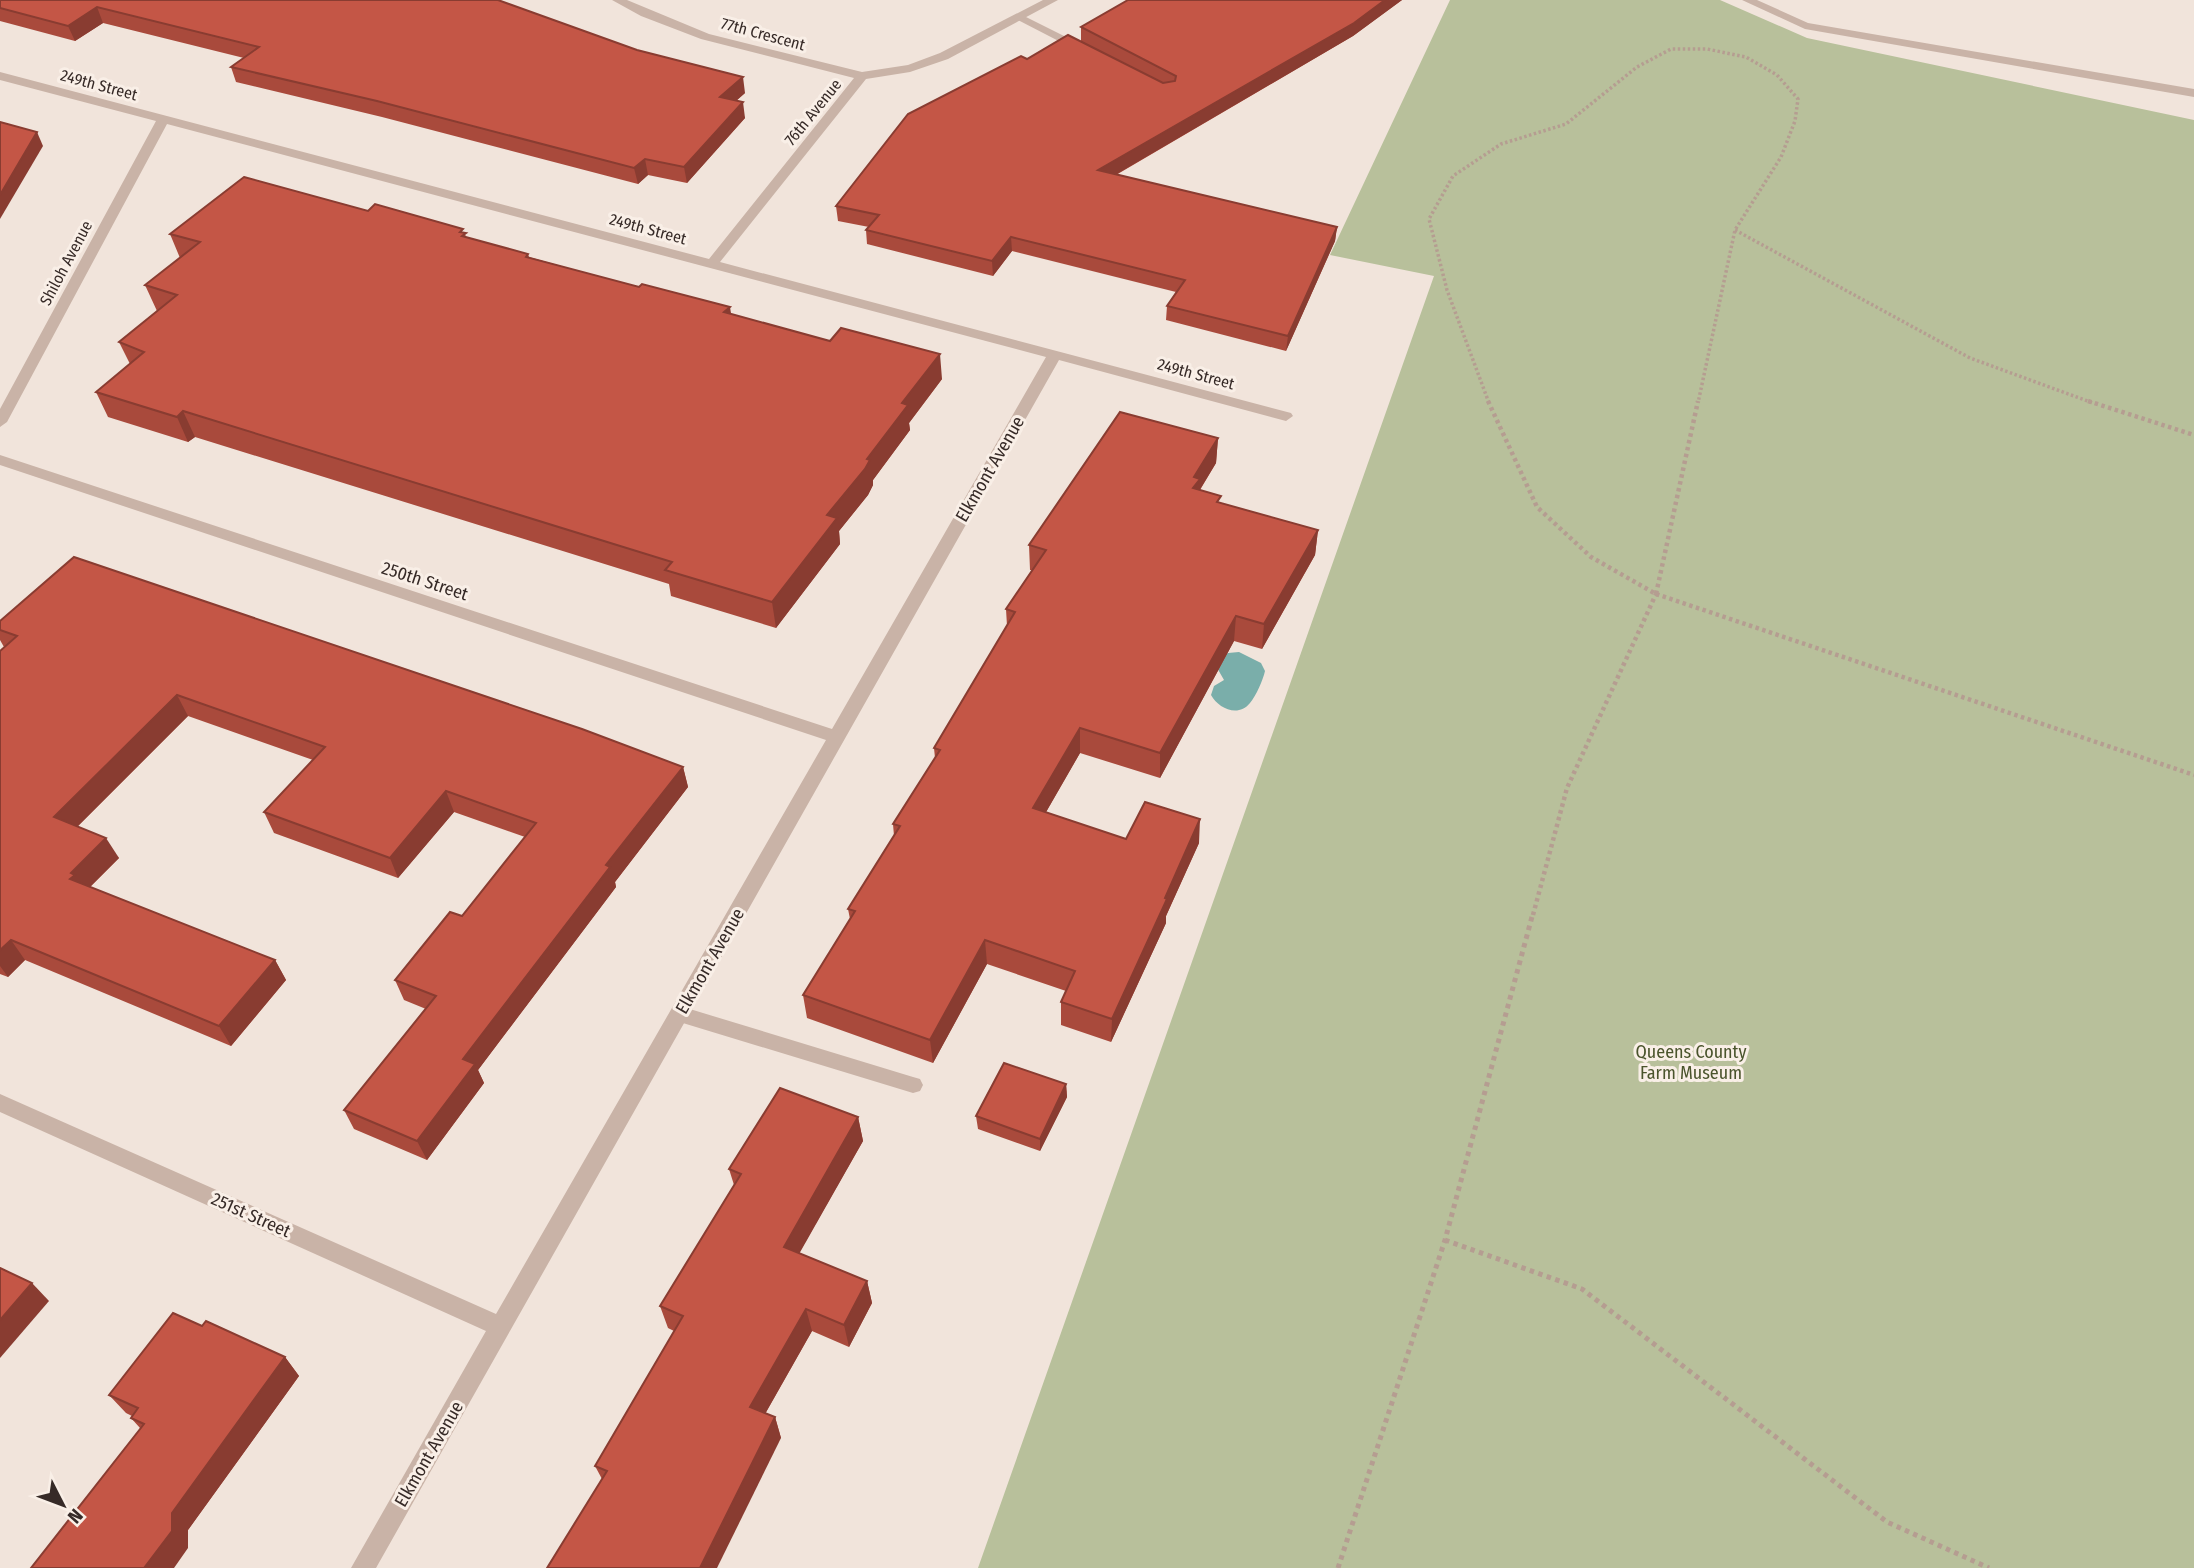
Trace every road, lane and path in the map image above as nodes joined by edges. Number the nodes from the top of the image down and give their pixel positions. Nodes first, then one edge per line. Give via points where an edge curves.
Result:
1 (618, 0) edge
2 (1052, 0) edge
3 (1748, 0) edge
4 (1020, 17) junction
5 (1095, 56) edge
6 (0, 76) edge
7 (862, 76) junction
8 (2194, 93) edge
9 (163, 120) junction
10 (1735, 230) junction
11 (712, 264) junction
12 (1055, 354) junction
13 (1286, 416) dead end
14 (0, 422) edge
15 (2194, 435) edge
16 (0, 460) edge
17 (1656, 594) junction
18 (837, 737) junction
19 (2194, 775) edge
20 (680, 1014) junction
21 (913, 1085) dead end
22 (0, 1103) edge
23 (1445, 1240) junction
24 (501, 1326) junction
25 (363, 1568) edge
26 (1338, 1568) edge
27 (1989, 1568) edge

1 - 7 street, 77th Crescent via 682,27
2 - 4 street, 76th Avenue
3 - 8 street via 1805,26
4 - 5 street
4 - 7 street, 76th Avenue via 944,56
6 - 9 street, 249th Street
7 - 11 street, 76th Avenue
9 - 11 street, 249th Street
9 - 14 street, Shiloh Avenue
10 - 15 path via 1970,358
10 - 17 path
10 - 17 path via 1781,156 1798,99 1777,75 1746,57 1707,49 1671,50 1637,67 1566,124 1502,144 1453,176 1429,219 1447,290 1488,401 1537,507 1591,557
11 - 12 street, 249th Street
12 - 13 street, 249th Street
12 - 18 street, Elkmont Avenue
16 - 18 street, 250th Street
17 - 19 path
17 - 23 path via 1567,788
18 - 20 street, Elkmont Avenue
20 - 21 street
20 - 24 street, Elkmont Avenue
22 - 24 street, 251st Street
23 - 26 path
23 - 27 path via 1583,1289 1887,1522
24 - 25 street, Elkmont Avenue

